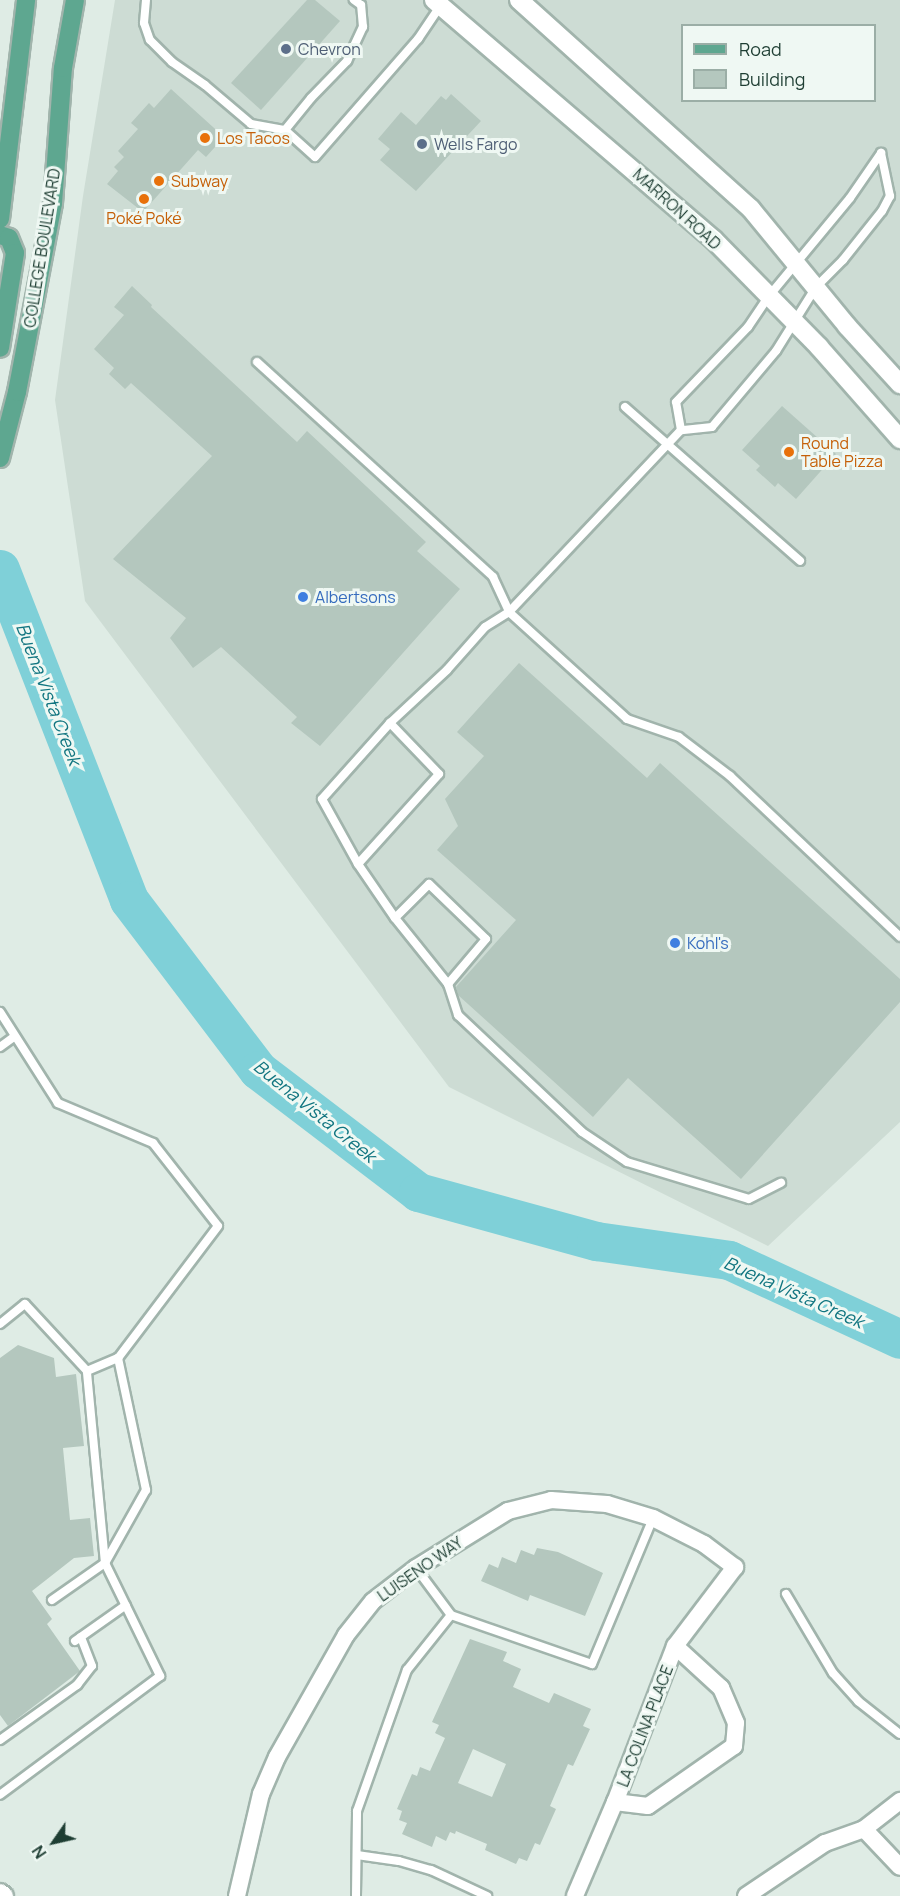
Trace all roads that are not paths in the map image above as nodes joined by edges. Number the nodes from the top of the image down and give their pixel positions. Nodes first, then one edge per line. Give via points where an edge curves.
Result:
1 (26, 0) edge
2 (75, 0) edge
3 (146, 0) edge
4 (354, 0) edge
5 (519, 0) edge
6 (437, 3) edge
7 (285, 130) junction
8 (0, 219) edge
9 (0, 235) edge
10 (795, 262) junction
11 (816, 287) junction
12 (769, 296) junction
13 (794, 323) junction
14 (0, 348) edge
15 (257, 362) dead end
16 (900, 384) edge
17 (625, 407) dead end
18 (4, 426) edge
19 (681, 430) junction
20 (900, 439) edge
21 (666, 443) junction
22 (0, 458) edge
23 (800, 561) dead end
24 (509, 612) junction
25 (390, 723) junction
26 (358, 864) junction
27 (394, 918) junction
28 (900, 937) edge
29 (448, 984) junction
30 (0, 1012) edge
31 (14, 1037) junction
32 (0, 1047) edge
33 (781, 1183) dead end
34 (0, 1324) edge
35 (118, 1358) junction
36 (87, 1371) junction
37 (653, 1518) junction
38 (105, 1563) junction
39 (735, 1567) joint
40 (416, 1568) junction
41 (786, 1594) dead end
42 (52, 1600) dead end
43 (126, 1605) junction
44 (451, 1615) junction
45 (675, 1646) junction
46 (900, 1734) edge
47 (0, 1740) edge
48 (0, 1795) edge
49 (900, 1801) edge
50 (615, 1802) junction
51 (864, 1829) junction
52 (357, 1855) junction
53 (900, 1867) edge
54 (0, 1893) edge
55 (4, 1896) edge
56 (237, 1896) edge
57 (356, 1896) edge
58 (487, 1896) edge
59 (575, 1896) edge
60 (746, 1896) edge

1 - 8 main road
2 - 18 main road, COLLEGE BOULEVARD via 63,68 53,203
3 - 7 lane via 144,23 150,40 172,62 251,124
4 - 7 lane via 361,5 363,27 347,61
5 - 10 street via 750,209
6 - 7 lane via 418,39 315,157
6 - 12 street, MARRON ROAD via 671,201
9 - 14 main road via 9,238 15,253
10 - 11 street
10 - 11 lane via 850,198 881,153 890,196 843,260
10 - 12 lane
11 - 13 lane
11 - 16 street
12 - 13 street, MARRON ROAD
12 - 19 lane via 748,327 676,402
13 - 19 lane via 776,351 712,427
13 - 20 street, MARRON ROAD
15 - 24 lane via 493,577
17 - 21 lane
18 - 22 main road, COLLEGE BOULEVARD
19 - 21 lane
21 - 23 lane
21 - 24 lane
24 - 25 lane via 485,627 447,670
24 - 28 lane via 627,719 678,736 730,776
25 - 26 lane via 322,799
25 - 26 lane via 439,774
26 - 27 lane
27 - 29 lane
27 - 29 lane via 429,884 486,939
29 - 33 lane via 458,1015 582,1132 627,1162 749,1199
30 - 31 lane
31 - 32 lane
31 - 35 lane via 58,1103 153,1143 218,1226
34 - 36 lane via 26,1304
35 - 36 lane
35 - 38 lane via 146,1490
36 - 38 lane
37 - 39 street, LUISENO WAY via 704,1544
37 - 40 street, LUISENO WAY via 607,1504 551,1500 507,1511
37 - 44 lane via 592,1664
38 - 42 lane
38 - 43 lane
39 - 45 street, LA COLINA PLACE
40 - 44 lane
40 - 56 street, LUISENO WAY via 373,1601 346,1635 277,1757 261,1794
41 - 46 lane via 833,1673 858,1701
43 - 47 lane via 78,1639 92,1666 82,1679
43 - 48 lane via 160,1676
44 - 52 lane via 407,1670 357,1811
45 - 50 street, LA COLINA PLACE
45 - 50 street via 721,1688 736,1723 734,1746 648,1806
49 - 51 street
50 - 59 street, LA COLINA PLACE
51 - 53 street
51 - 60 street via 825,1843
52 - 57 lane
52 - 58 lane via 431,1870
54 - 55 street

